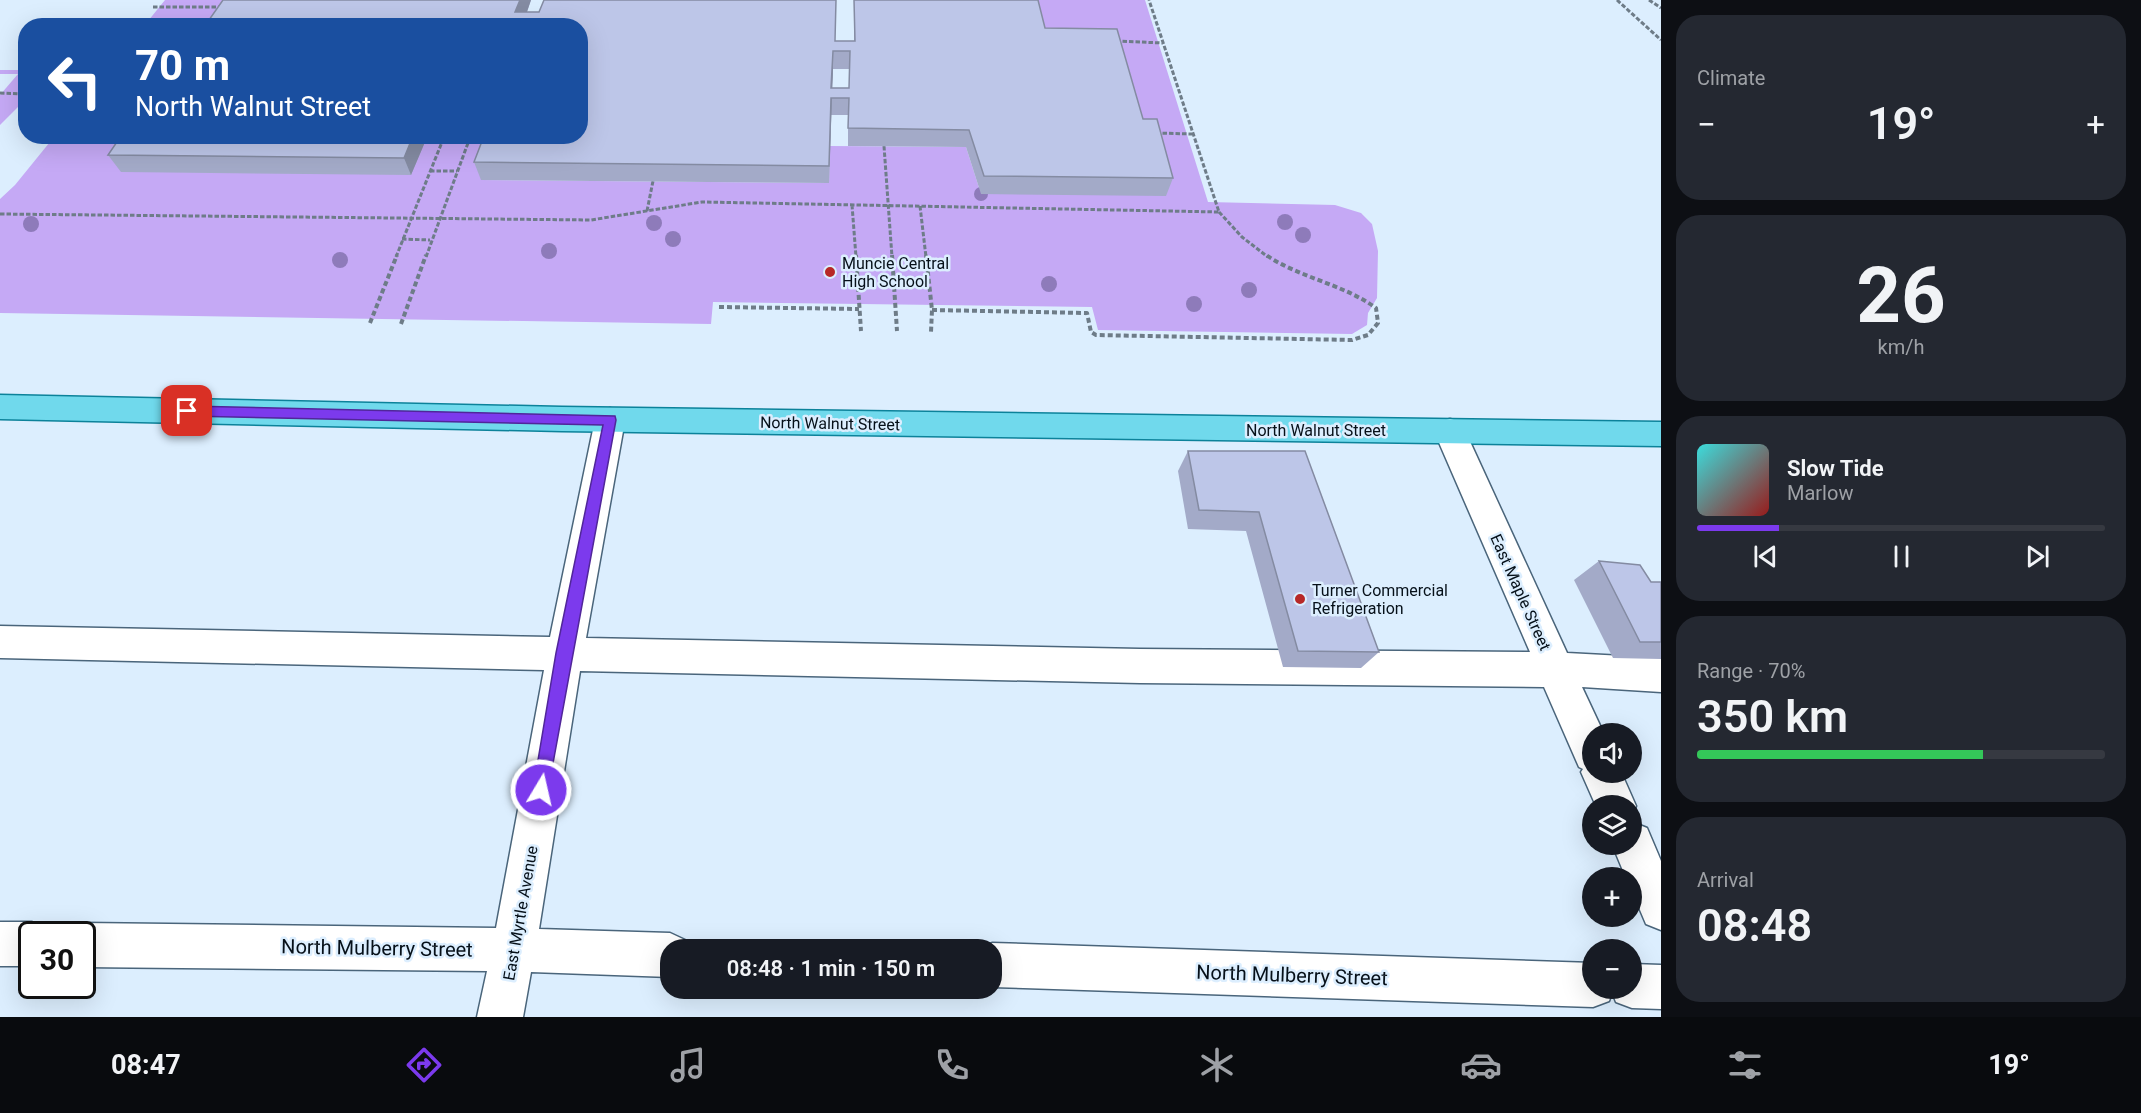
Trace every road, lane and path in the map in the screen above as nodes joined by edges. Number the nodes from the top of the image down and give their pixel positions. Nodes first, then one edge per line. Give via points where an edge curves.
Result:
1 (1149, 0) edge
2 (1617, 0) edge
3 (1649, 0) edge
4 (153, 7) dead end
5 (228, 7) edge
6 (1661, 8) edge
7 (1661, 40) edge
8 (1108, 41) edge
9 (1163, 43) junction
10 (0, 93) edge
11 (18, 94) edge
12 (1148, 133) edge
13 (1192, 134) junction
14 (441, 144) edge
15 (468, 144) edge
16 (884, 146) edge
17 (430, 171) junction
18 (457, 171) junction
19 (653, 182) edge
20 (852, 205) junction
21 (887, 205) junction
22 (920, 206) junction
23 (647, 211) junction
24 (1220, 212) junction
25 (0, 214) edge
26 (410, 218) junction
27 (438, 219) junction
28 (402, 239) junction
29 (430, 240) junction
30 (719, 307) dead end
31 (859, 309) junction
32 (932, 310) junction
33 (370, 323) dead end
34 (401, 324) dead end
35 (861, 331) dead end
36 (897, 331) dead end
37 (932, 332) dead end
38 (0, 407) edge
39 (610, 420) junction
40 (1450, 430) junction
41 (1661, 434) edge
42 (0, 642) edge
43 (564, 653) junction
44 (1555, 669) junction
45 (1661, 675) edge
46 (1582, 729) edge
47 (1637, 855) edge
48 (1661, 909) edge
49 (0, 944) edge
50 (18, 944) edge
51 (96, 945) edge
52 (514, 950) junction
53 (660, 955) edge
54 (1002, 965) edge
55 (1582, 985) edge
56 (1642, 986) edge
57 (1661, 987) edge
58 (500, 1017) edge

1 - 9 path
2 - 7 path
3 - 6 path
4 - 5 path
8 - 9 path
9 - 13 path
10 - 11 path
12 - 13 path
13 - 24 path
14 - 17 path
15 - 18 path
16 - 21 path
17 - 18 path
17 - 26 path
18 - 27 path
19 - 23 path
20 - 21 path
20 - 23 path via 702,202
20 - 31 path
21 - 22 path
21 - 36 path
22 - 24 path
22 - 32 path
23 - 27 path via 591,220
24 - 32 path via 1267,257 1331,286 1357,293 1376,308 1378,323 1368,335 1352,340 1096,335 1090,332 1087,313
25 - 26 path
26 - 27 path
26 - 28 path
27 - 29 path
28 - 29 path
28 - 33 path
29 - 34 path
30 - 31 path
31 - 35 path
32 - 37 path
38 - 39 main road, North Walnut Street
39 - 40 main road, North Walnut Street
39 - 43 street, East Myrtle Avenue
40 - 41 main road, North Walnut Street
40 - 44 street, East Maple Street
42 - 43 street
43 - 44 street via 1140,666
43 - 52 street, East Myrtle Avenue
44 - 45 street
44 - 46 street, East Maple Street
47 - 48 street
49 - 50 street
51 - 52 street, North Mulberry Street
52 - 53 street, North Mulberry Street
52 - 58 street, East Myrtle Avenue
54 - 55 street, North Mulberry Street
56 - 57 street

